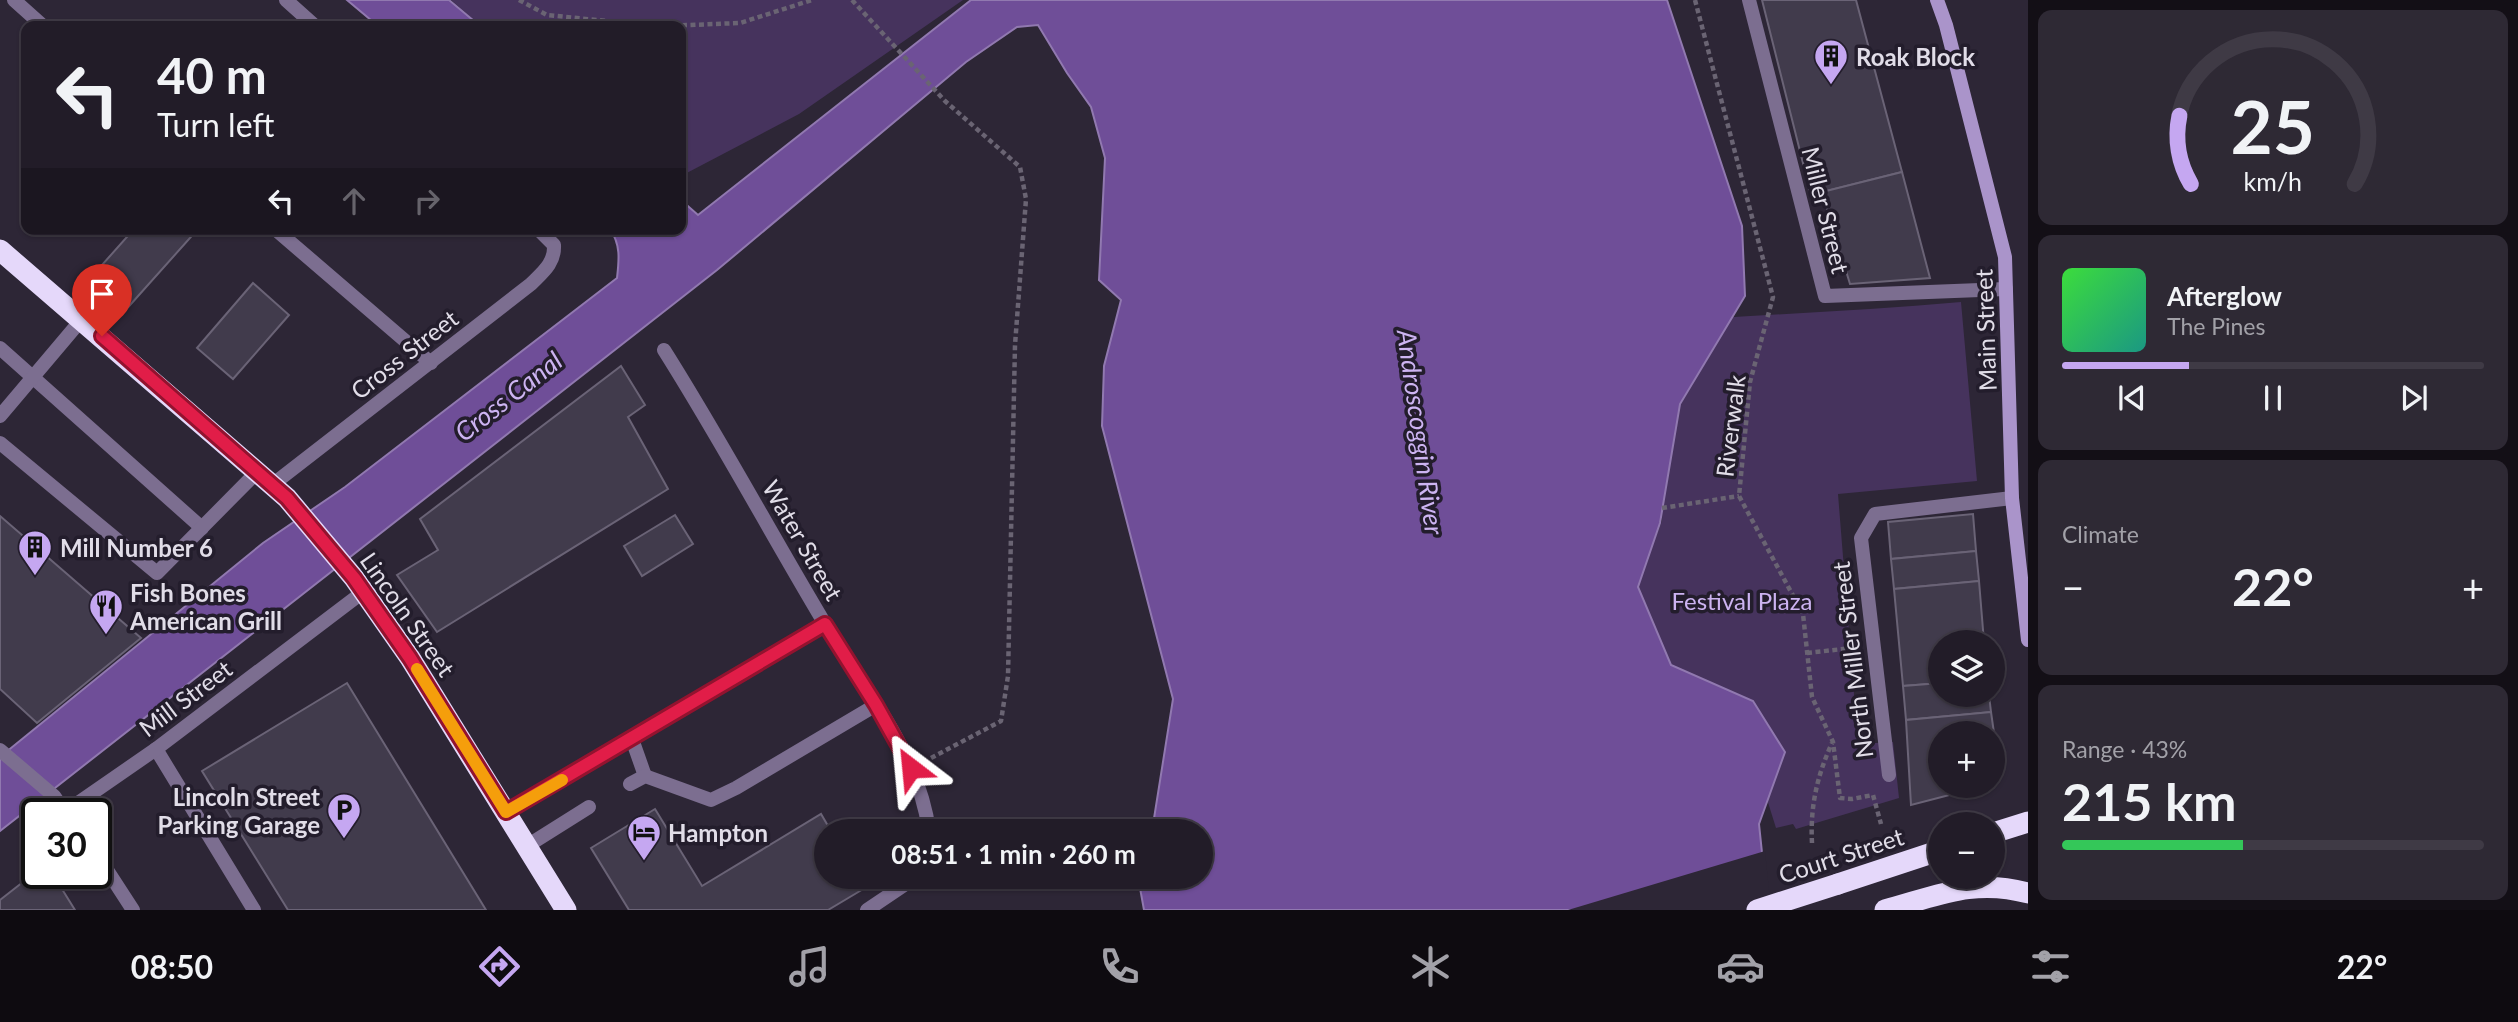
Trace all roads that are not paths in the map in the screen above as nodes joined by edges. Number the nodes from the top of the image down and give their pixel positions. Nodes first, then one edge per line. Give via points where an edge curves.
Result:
1 (14, 0) edge
2 (286, 0) edge
3 (1749, 0) edge
4 (1937, 0) edge
5 (1947, 0) edge
6 (37, 21) edge
7 (309, 21) edge
8 (1946, 25) junction
9 (282, 235) edge
10 (544, 235) edge
11 (0, 250) edge
12 (2006, 289) junction
13 (82, 319) junction
14 (0, 348) edge
15 (664, 351) dead end
16 (431, 363) junction
17 (33, 376) junction
18 (0, 416) edge
19 (0, 443) edge
20 (272, 485) junction
21 (2012, 498) junction
22 (202, 528) junction
23 (358, 585) junction
24 (825, 624) junction
25 (2028, 640) edge
26 (876, 705) junction
27 (632, 739) junction
28 (156, 748) junction
29 (0, 750) edge
30 (1889, 775) dead end
31 (645, 776) junction
32 (630, 784) dead end
33 (55, 798) edge
34 (86, 798) edge
35 (589, 807) dead end
36 (506, 812) junction
37 (926, 819) edge
38 (2028, 822) edge
39 (2005, 829) edge
40 (527, 846) junction
41 (1928, 854) edge
42 (112, 878) edge
43 (898, 889) edge
44 (2028, 893) edge
45 (133, 910) edge
46 (254, 910) edge
47 (566, 910) edge
48 (867, 910) edge
49 (1757, 910) edge
50 (1885, 910) edge

1 - 6 street
2 - 7 street
3 - 12 street, Miller Street via 1825,296
4 - 8 main road, Main Street
5 - 8 main road, Main Street
8 - 12 main road, Main Street via 2005,257
9 - 16 street
10 - 16 street, Cross Street via 554,245 551,265
11 - 13 highway, Lincoln Street
12 - 21 main road, Main Street
13 - 17 street
13 - 20 highway, Lincoln Street
14 - 17 street
15 - 24 street, Water Street
16 - 20 street, Cross Street
17 - 18 street
17 - 22 street
19 - 22 street, Cross Street via 157,573
20 - 22 street, Cross Street
20 - 23 highway, Lincoln Street
21 - 25 main road, Main Street
21 - 30 street, North Miller Street via 1875,514 1861,538
23 - 28 street, Mill Street
23 - 36 highway, Lincoln Street via 410,658
24 - 26 street, Water Street
24 - 27 street
26 - 31 street via 711,800
26 - 37 street, Water Street via 911,768
27 - 31 street
27 - 36 street
28 - 34 street, Mill Street
28 - 46 street
29 - 33 street, Mill Street
31 - 32 street
35 - 40 street
36 - 40 highway, Lincoln Street
38 - 39 highway
40 - 47 highway, Lincoln Street
41 - 49 highway, Court Street, bridge
42 - 45 street
43 - 48 street
44 - 50 highway via 1986,886

